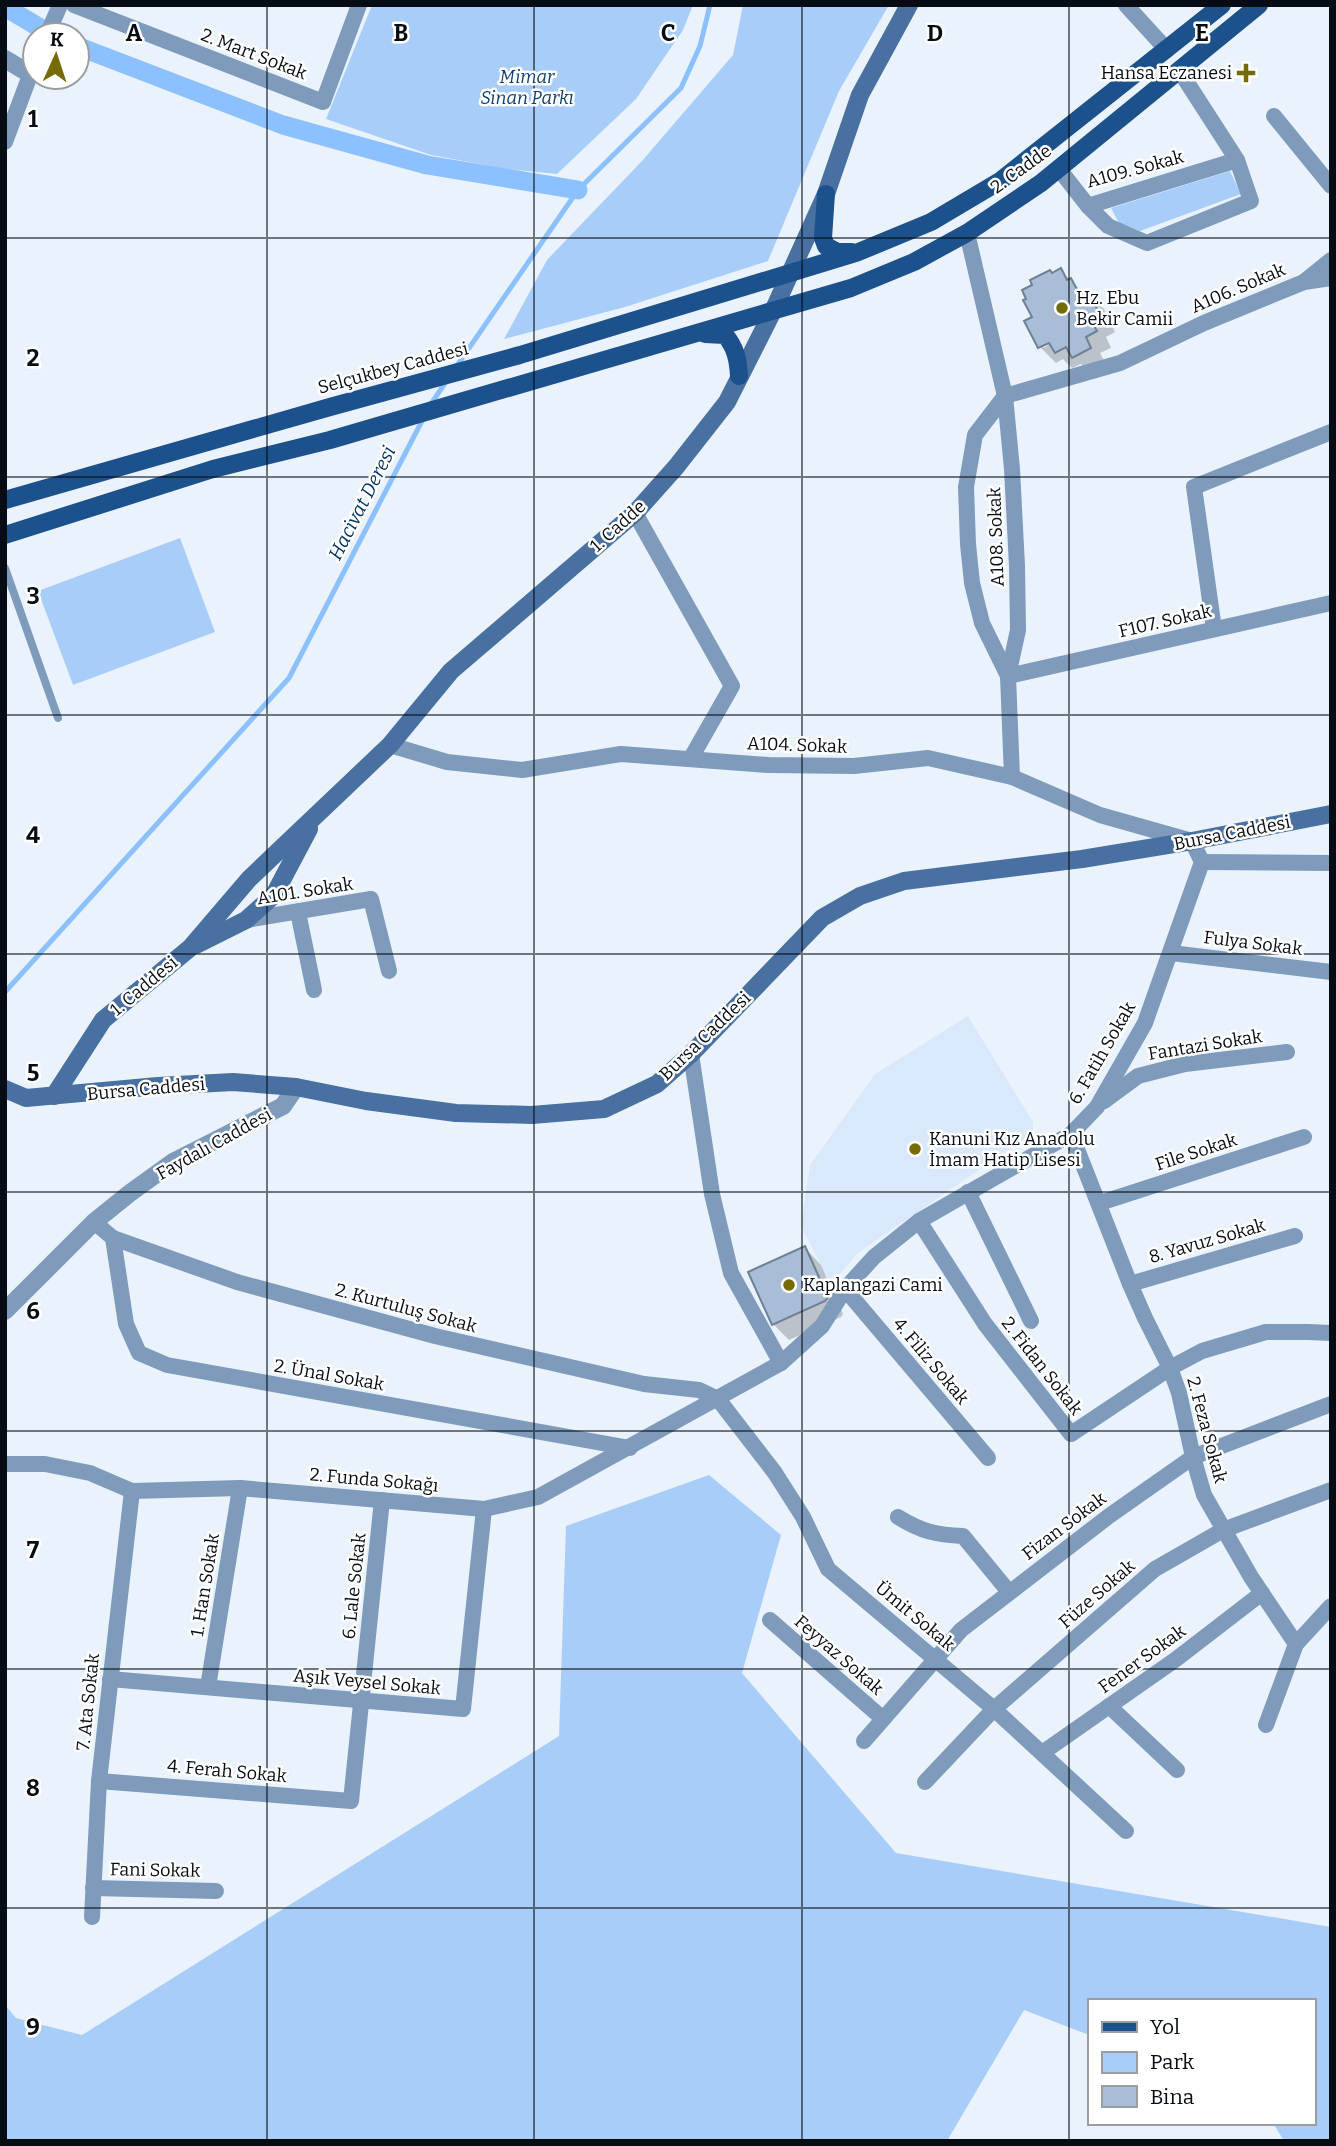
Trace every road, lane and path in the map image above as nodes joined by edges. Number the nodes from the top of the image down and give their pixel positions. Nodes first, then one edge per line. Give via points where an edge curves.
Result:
1 (74, 5) edge
2 (359, 5) edge
3 (909, 5) edge
4 (1126, 5) edge
5 (1222, 5) edge
6 (1259, 5) edge
7 (1167, 50) junction
8 (1179, 70) junction
9 (24, 91) edge
10 (1274, 116) dead end
11 (5, 142) edge
12 (1237, 160) junction
13 (1059, 169) junction
14 (1331, 186) edge
15 (826, 194) junction
16 (1088, 206) junction
17 (967, 233) junction
18 (856, 253) junction
19 (1331, 260) edge
20 (791, 272) junction
21 (1331, 278) edge
22 (1304, 282) junction
23 (774, 309) junction
24 (684, 335) junction
25 (739, 376) junction
26 (1005, 396) junction
27 (1331, 432) edge
28 (214, 440) junction
29 (213, 469) junction
30 (5, 500) edge
31 (635, 513) junction
32 (5, 535) edge
33 (5, 568) edge
34 (1331, 603) edge
35 (1214, 629) junction
36 (1008, 676) junction
37 (58, 718) dead end
38 (390, 745) junction
39 (691, 758) junction
40 (1012, 776) junction
41 (1331, 814) edge
42 (315, 816) junction
43 (1192, 841) junction
44 (1202, 862) junction
45 (1331, 863) edge
46 (298, 912) junction
47 (246, 920) junction
48 (190, 948) junction
49 (1171, 953) junction
50 (389, 971) dead end
51 (1331, 972) edge
52 (314, 990) dead end
53 (1287, 1052) dead end
54 (691, 1054) junction
55 (296, 1087) junction
56 (5, 1089) edge
57 (54, 1097) junction
58 (1097, 1107) junction
59 (1071, 1134) junction
60 (1304, 1137) dead end
61 (968, 1192) junction
62 (1100, 1203) junction
63 (94, 1222) junction
64 (919, 1222) junction
65 (1295, 1236) dead end
66 (113, 1238) junction
67 (1130, 1283) junction
68 (845, 1289) junction
69 (5, 1311) edge
70 (1031, 1321) dead end
71 (1331, 1334) edge
72 (781, 1363) junction
73 (1170, 1368) junction
74 (718, 1399) junction
75 (1331, 1404) edge
76 (630, 1448) junction
77 (1193, 1457) junction
78 (988, 1458) dead end
79 (5, 1464) edge
80 (240, 1488) junction
81 (1331, 1490) edge
82 (132, 1491) junction
83 (382, 1500) junction
84 (484, 1509) junction
85 (898, 1517) dead end
86 (1223, 1530) junction
87 (1009, 1592) junction
88 (1262, 1593) junction
89 (1331, 1606) edge
90 (770, 1620) dead end
91 (1296, 1644) junction
92 (935, 1658) junction
93 (110, 1679) junction
94 (208, 1687) junction
95 (362, 1700) junction
96 (1109, 1706) junction
97 (995, 1709) junction
98 (882, 1718) junction
99 (1266, 1725) dead end
100 (864, 1741) dead end
101 (1042, 1753) junction
102 (1177, 1770) dead end
103 (99, 1781) junction
104 (925, 1782) dead end
105 (351, 1801) joint
106 (1126, 1831) dead end
107 (93, 1888) junction
108 (216, 1891) dead end
109 (92, 1917) dead end

1 - 2 street, 2. Mart Sokak via 323,102
3 - 15 main road, 1. Cadde via 860,95
4 - 7 street
5 - 7 main road, 2. Cadde
6 - 8 main road, 2. Cadde
7 - 18 main road, 2. Cadde via 1000,181 931,222
8 - 12 street
8 - 13 main road, 2. Cadde
9 - 11 street
10 - 14 street
12 - 16 street, A109. Sokak
12 - 16 street via 1251,201 1147,243 1108,226
13 - 16 street, A109. Sokak
13 - 17 main road, 2. Cadde
15 - 18 main road via 826,246
15 - 20 main road, 1. Cadde
17 - 23 main road, 2. Cadde via 914,262 850,288
17 - 26 street, A108. Sokak
18 - 20 main road, 2. Cadde
19 - 22 street
20 - 23 main road, 1. Cadde
20 - 28 main road, Selçukbey Caddesi via 520,355
21 - 22 street, A106. Sokak
22 - 26 street, A106. Sokak via 1120,363
23 - 24 main road
23 - 25 main road, 1. Cadde
24 - 25 main road via 725,335 737,354
24 - 29 main road via 330,440
25 - 31 main road, 1. Cadde via 727,402
26 - 36 street, A108. Sokak via 1018,630
26 - 36 street, A108. Sokak via 975,435 967,487 972,583 982,623
27 - 35 street via 1194,487
28 - 29 main road
28 - 30 main road, Selçukbey Caddesi
29 - 32 main road
31 - 38 main road, 1. Cadde via 451,671
31 - 39 street via 732,686
33 - 37 lane
34 - 35 street, F107. Sokak
35 - 36 street, F107. Sokak
36 - 40 street, A108. Sokak
38 - 39 street, A104. Sokak via 447,762 522,770 621,754
38 - 42 main road, 1. Cadde
39 - 40 street, A104. Sokak via 854,766 928,758
40 - 43 street, A104. Sokak via 1100,815
41 - 43 main road, Bursa Caddesi
42 - 47 main road via 274,895
42 - 48 main road, 1. Cadde via 249,879
43 - 44 street
43 - 54 main road, Bursa Caddesi via 904,881 860,896 822,918
44 - 45 street
44 - 49 street, 6. Fatih Sokak
46 - 47 street, A101. Sokak
46 - 50 street, A101. Sokak via 371,900
46 - 52 street
47 - 48 main road
48 - 57 main road, 1. Caddesi via 103,1020
49 - 51 street, Fulya Sokak
49 - 58 street, 6. Fatih Sokak via 1145,1023
53 - 58 street, Fantazi Sokak via 1185,1064 1138,1076
54 - 55 main road, Bursa Caddesi via 657,1084 604,1109 532,1115 456,1113
54 - 72 street via 712,1194 731,1273
55 - 57 main road, Bursa Caddesi via 233,1082
55 - 63 street, Faydalı Caddesi via 284,1106 173,1162
56 - 57 main road, Bursa Caddesi via 26,1098
58 - 59 street, 6. Fatih Sokak
59 - 61 street, 6. Fatih Sokak
59 - 62 street, 2. Feza Sokak
60 - 62 street, File Sokak
61 - 64 street, 6. Fatih Sokak
61 - 70 street
62 - 67 street, 2. Feza Sokak
63 - 66 street, 2. Kurtuluş Sokak
63 - 69 street, Faydalı Caddesi
64 - 68 street, 6. Fatih Sokak via 874,1257
64 - 73 street, 2. Fidan Sokak via 985,1324 1071,1434
65 - 67 street, 8. Yavuz Sokak
66 - 74 street, 2. Kurtuluş Sokak via 237,1282 435,1336 644,1384 699,1390
66 - 76 street, 2. Ünal Sokak via 126,1324 139,1353 167,1365
67 - 73 street, 2. Feza Sokak
68 - 72 street, 6. Fatih Sokak via 822,1326
68 - 78 street, 4. Filiz Sokak
71 - 73 street via 1266,1332 1202,1351
72 - 74 street, 6. Fatih Sokak
73 - 77 street, 2. Feza Sokak
74 - 76 street, 2. Funda Sokağı
74 - 92 street, Ümit Sokak via 775,1473 828,1569
75 - 77 street, Fizan Sokak
76 - 84 street, 2. Funda Sokağı via 538,1497
77 - 86 street, 2. Feza Sokak via 1204,1495
77 - 87 street, Fizan Sokak
79 - 82 street, 2. Funda Sokağı via 45,1464 90,1473
80 - 82 street, 2. Funda Sokağı
80 - 83 street, 2. Funda Sokağı
80 - 94 street, 1. Han Sokak
81 - 86 street, Füze Sokak
82 - 93 street, 7. Ata Sokak
83 - 84 street, 2. Funda Sokağı
83 - 95 street, 6. Lale Sokak
84 - 95 street, Aşık Veysel Sokak via 463,1709
85 - 87 street via 937,1535 962,1536
86 - 88 street, 2. Feza Sokak
86 - 97 street, Füze Sokak via 1155,1569
87 - 92 street, Fizan Sokak via 961,1630
88 - 91 street, 2. Feza Sokak
88 - 96 street, Fener Sokak
89 - 91 street
90 - 98 street, Feyyaz Sokak
91 - 99 street
92 - 97 street, Ümit Sokak
92 - 98 street, Fizan Sokak
93 - 94 street, Aşık Veysel Sokak
93 - 103 street, 7. Ata Sokak
94 - 95 street, Aşık Veysel Sokak
95 - 105 street, 6. Lale Sokak
96 - 101 street, Fener Sokak
96 - 102 street
97 - 101 street, Ümit Sokak
97 - 104 street, Füze Sokak
98 - 100 street, Fizan Sokak
101 - 106 street, Ümit Sokak
103 - 105 street, 4. Ferah Sokak
103 - 107 street, 7. Ata Sokak
107 - 108 street, Fani Sokak
107 - 109 street, 7. Ata Sokak

